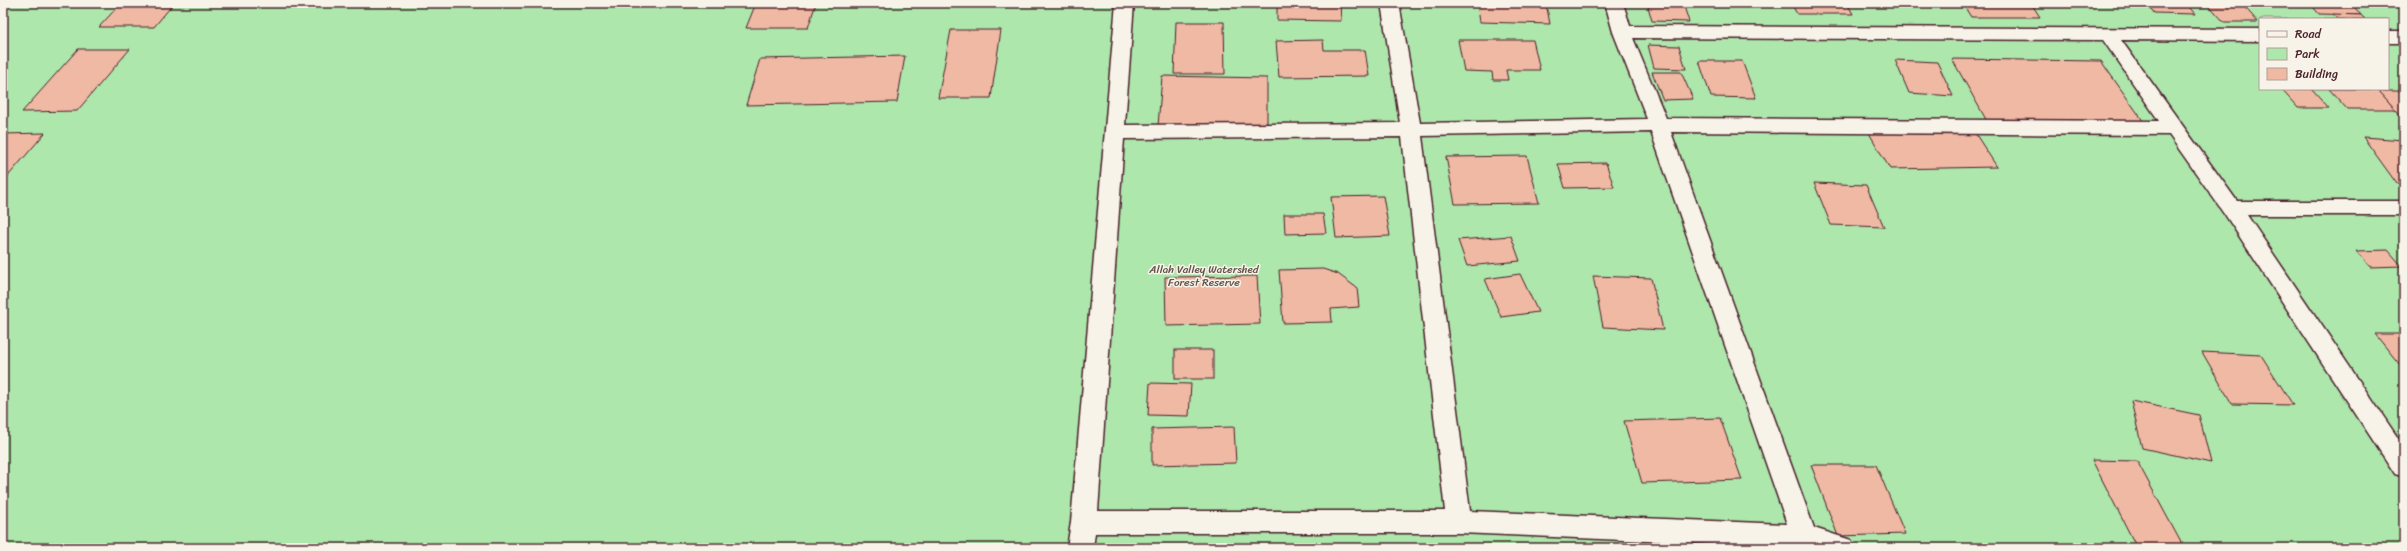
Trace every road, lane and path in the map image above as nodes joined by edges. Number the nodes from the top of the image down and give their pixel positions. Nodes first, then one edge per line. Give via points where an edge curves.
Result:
1 (1125, 3) edge
2 (1390, 3) edge
3 (1614, 3) edge
4 (1622, 32) junction
5 (2107, 33) junction
6 (2259, 35) edge
7 (2389, 37) edge
8 (2404, 37) edge
9 (1659, 125) junction
10 (2174, 128) junction
11 (1411, 130) junction
12 (1116, 132) junction
13 (2231, 208) junction
14 (2404, 208) edge
15 (2404, 467) edge
16 (1084, 522) junction
17 (1459, 522) junction
18 (1804, 536) junction
19 (1080, 548) edge
20 (1842, 548) edge

1 - 12 street
2 - 11 street
3 - 4 street
4 - 5 street
4 - 9 street
5 - 6 street
5 - 10 street
7 - 8 street
9 - 10 street
9 - 11 street
9 - 18 street
10 - 13 street
11 - 12 street
11 - 17 street
12 - 16 street
13 - 14 street
13 - 15 street
16 - 17 street
16 - 19 street
17 - 18 street
18 - 20 street

